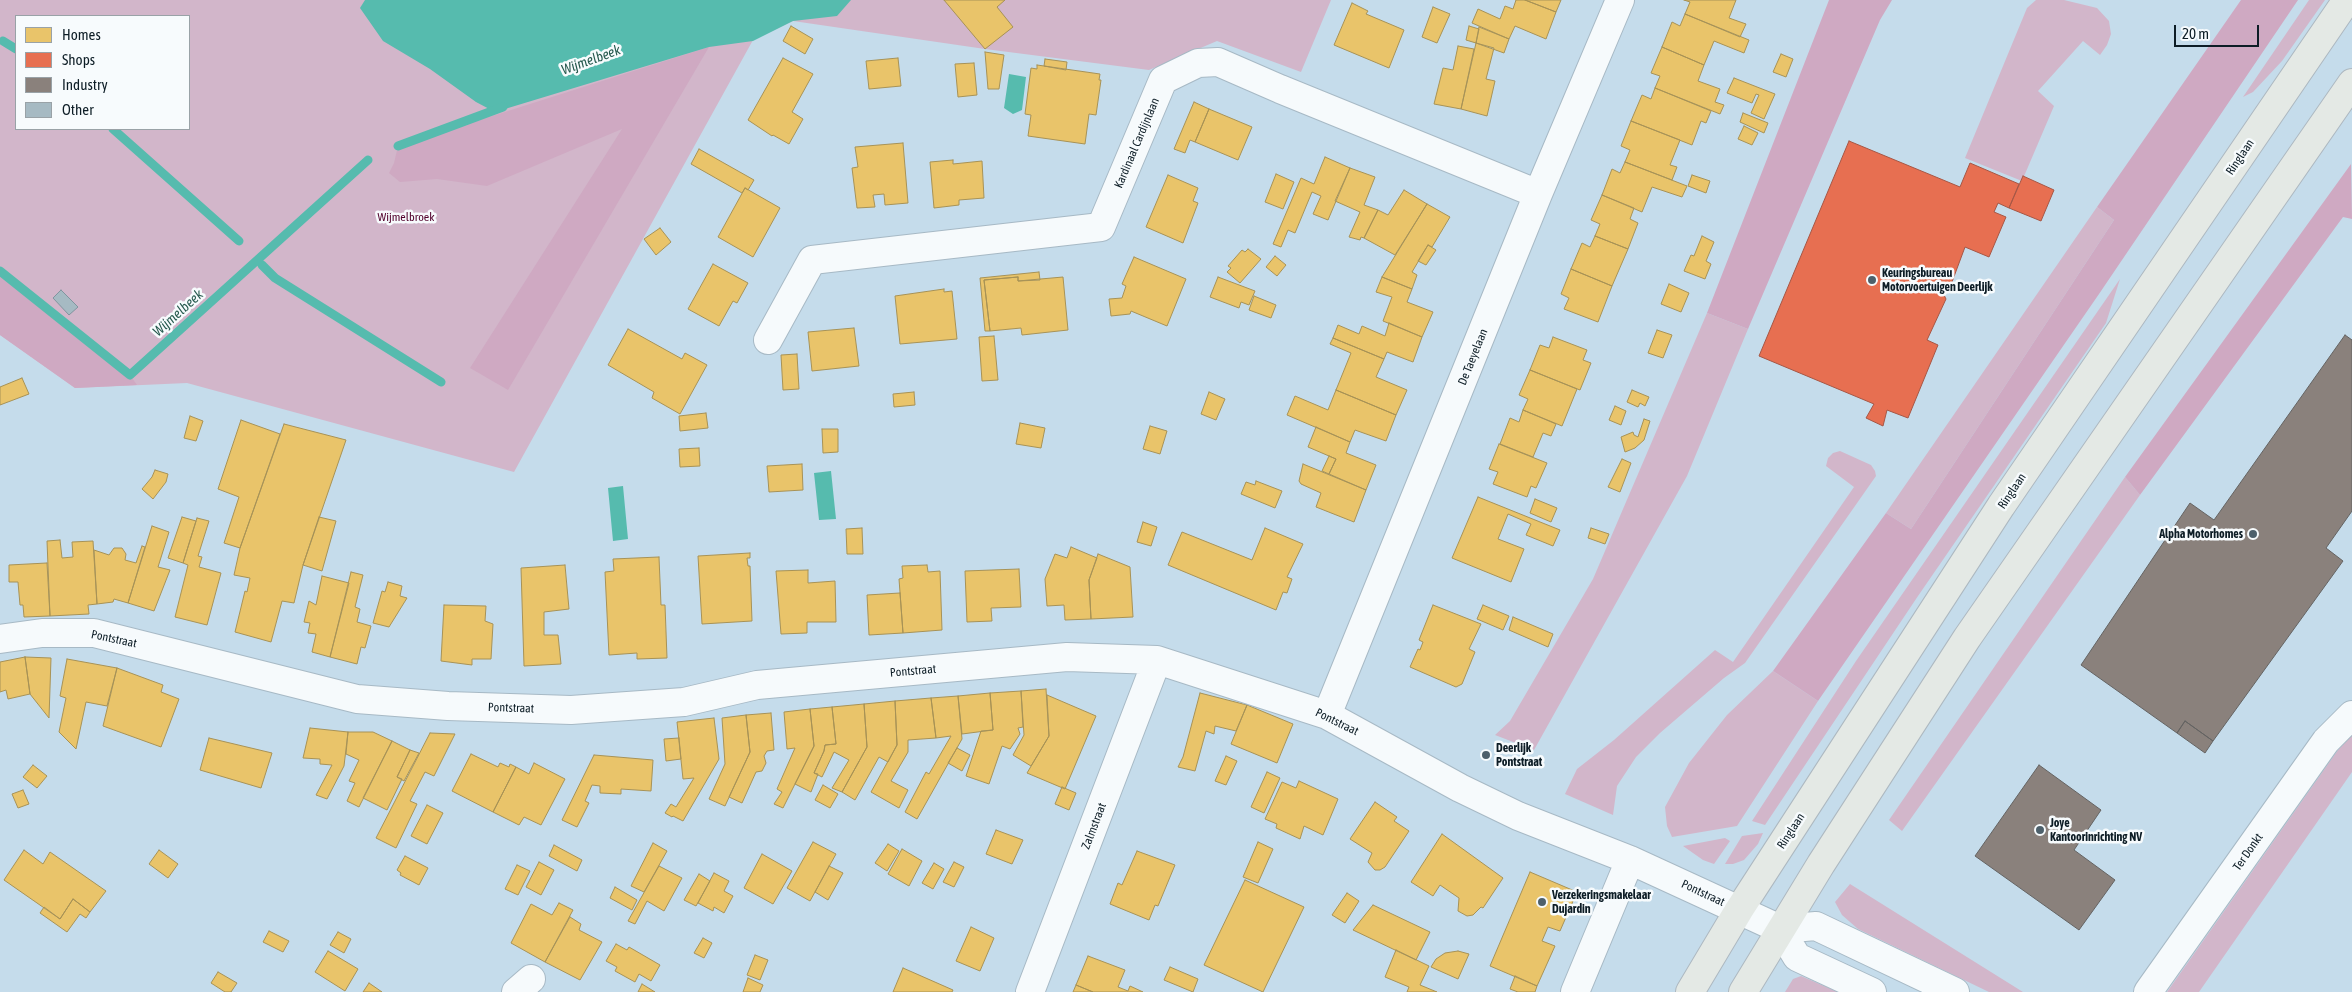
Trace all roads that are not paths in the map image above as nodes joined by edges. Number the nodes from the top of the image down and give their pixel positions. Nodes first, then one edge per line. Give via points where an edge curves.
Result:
1 (1620, 0) edge
2 (2348, 0) edge
3 (2352, 84) edge
4 (1538, 194) junction
5 (768, 340) dead end
6 (0, 640) edge
7 (1157, 660) junction
8 (1328, 714) junction
9 (2352, 715) edge
10 (1630, 860) junction
11 (1739, 910) junction
12 (1780, 929) junction
13 (1030, 992) edge
14 (1575, 992) edge
15 (1690, 992) edge
16 (1743, 992) edge
17 (1872, 992) edge
18 (1955, 992) edge
19 (2148, 992) edge

1 - 4 street, De Taeyelaan
2 - 11 main road, Ringlaan via 2001,506
3 - 12 main road via 1967,638
4 - 5 street, Kardinaal Cardijnlaan via 1218,62 1198,63 1163,80 1102,227 812,260
4 - 8 street, De Taeyelaan
6 - 7 street, Pontstraat via 42,634 94,633 357,699 570,710 684,702 758,685 1067,657
7 - 8 street, Pontstraat
7 - 13 street, Zalmstraat
8 - 10 street, Pontstraat via 1468,792 1518,816
9 - 19 street, Ter Donkt via 2326,741
10 - 11 street, Pontstraat
10 - 14 street
11 - 12 street, Pontstraat
11 - 15 main road, Ringlaan
12 - 16 main road
12 - 17 street via 1797,957
12 - 18 street, Pontstraat via 1816,926

